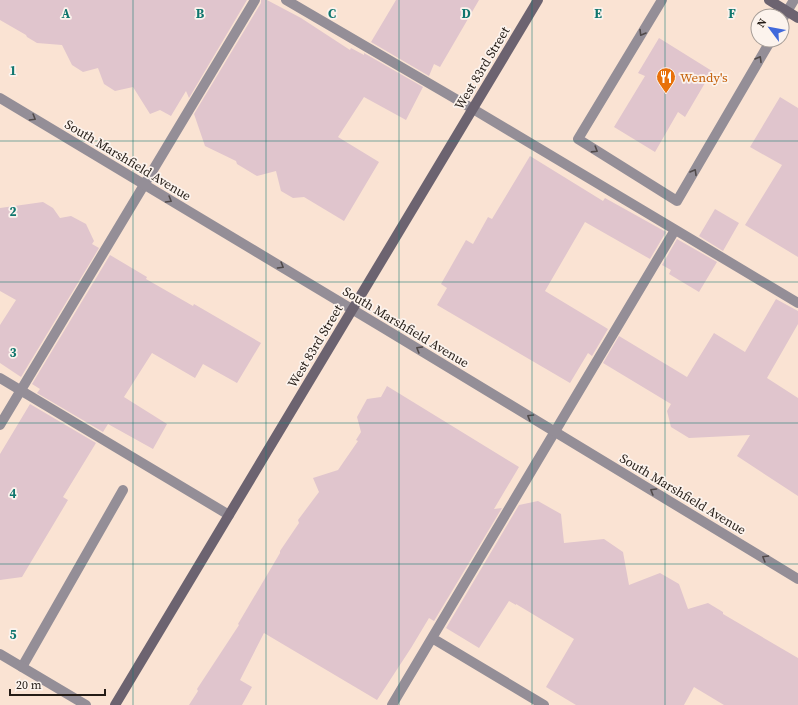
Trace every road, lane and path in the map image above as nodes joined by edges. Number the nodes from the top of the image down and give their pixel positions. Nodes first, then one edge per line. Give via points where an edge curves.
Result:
1 (255, 0) edge
2 (286, 0) edge
3 (538, 0) edge
4 (662, 0) edge
5 (768, 0) edge
6 (782, 8) edge
7 (766, 48) edge
8 (0, 98) edge
9 (473, 109) junction
10 (144, 185) junction
11 (675, 230) junction
12 (798, 303) edge
13 (353, 310) junction
14 (0, 378) edge
15 (21, 390) junction
16 (0, 425) edge
17 (554, 432) junction
18 (123, 490) dead end
19 (229, 515) junction
20 (798, 578) edge
21 (432, 638) junction
22 (0, 654) edge
23 (22, 667) junction
24 (86, 705) edge
25 (115, 705) edge
26 (392, 705) edge
27 (544, 705) edge

1 - 10 street
2 - 9 street
3 - 9 street, West 83rd Street
4 -> 7 street via 578,139 677,201
5 - 6 street
8 -> 10 street, South Marshfield Avenue
9 - 11 street
9 - 13 street, West 83rd Street
10 -> 13 street, South Marshfield Avenue
10 - 15 street
11 - 12 street
11 - 17 street
17 -> 13 street, South Marshfield Avenue
13 - 19 street, West 83rd Street
14 - 15 street
15 - 16 street
15 - 19 street
20 -> 17 street, South Marshfield Avenue
17 - 21 street
18 - 23 street
19 - 25 street, West 83rd Street
21 - 26 street
21 - 27 street
22 - 23 street
23 - 24 street

